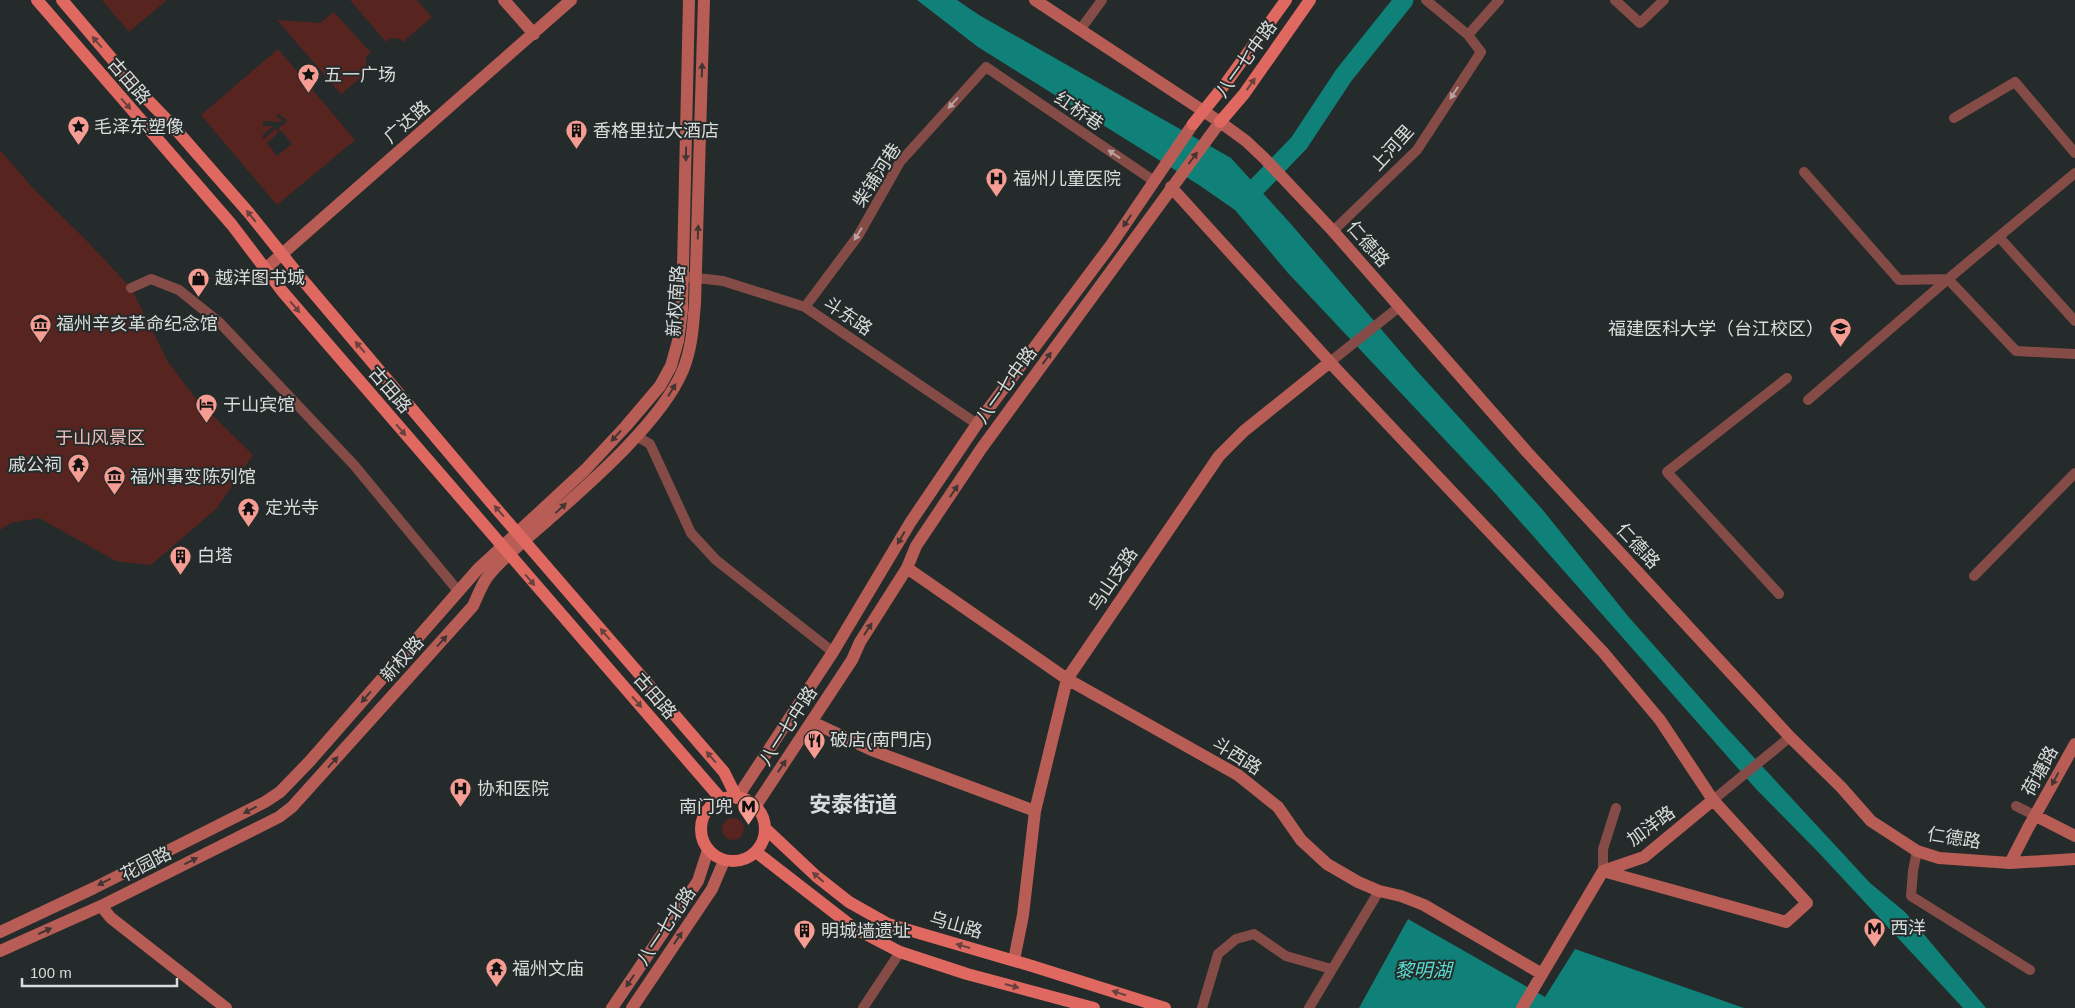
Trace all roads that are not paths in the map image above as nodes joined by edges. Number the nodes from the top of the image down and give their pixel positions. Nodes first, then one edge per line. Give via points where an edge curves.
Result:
1 (38, 0) edge
2 (62, 0) edge
3 (504, 0) edge
4 (571, 0) edge
5 (689, 0) edge
6 (704, 0) edge
7 (1035, 0) edge
8 (1102, 0) edge
9 (1286, 0) edge
10 (1310, 0) edge
11 (1426, 0) edge
12 (1500, 0) edge
13 (1614, 0) edge
14 (1664, 0) edge
15 (1080, 30) junction
16 (534, 34) junction
17 (1468, 35) junction
18 (986, 67) joint
19 (1202, 111) junction
20 (1954, 118) dead end
21 (1193, 124) joint
22 (1217, 126) junction
23 (2075, 153) edge
24 (1804, 172) dead end
25 (2075, 173) edge
26 (1154, 181) junction
27 (1171, 187) junction
28 (1333, 231) junction
29 (1999, 237) junction
30 (282, 254) junction
31 (264, 269) junction
32 (683, 276) junction
33 (696, 278) junction
34 (1948, 279) junction
35 (130, 288) dead end
36 (805, 307) junction
37 (1399, 307) junction
38 (2075, 321) edge
39 (2075, 354) edge
40 (1330, 362) junction
41 (1787, 378) dead end
42 (1808, 400) dead end
43 (977, 424) junction
44 (636, 436) junction
45 (2075, 473) edge
46 (521, 537) junction
47 (505, 551) junction
48 (907, 568) junction
49 (1974, 576) dead end
50 (459, 592) junction
51 (1779, 594) dead end
52 (833, 652) junction
53 (1067, 679) junction
54 (812, 722) junction
55 (1790, 737) junction
56 (2075, 744) edge
57 (290, 783) joint
58 (301, 798) joint
59 (737, 798) junction
60 (722, 799) junction
61 (1713, 800) junction
62 (755, 806) junction
63 (2016, 806) dead end
64 (1616, 808) dead end
65 (1035, 811) junction
66 (2036, 816) junction
67 (765, 828) junction
68 (2075, 836) edge
69 (708, 850) junction
70 (1917, 851) junction
71 (756, 852) junction
72 (2075, 859) edge
73 (724, 861) junction
74 (2010, 863) junction
75 (1603, 871) junction
76 (1378, 891) junction
77 (101, 906) junction
78 (0, 932) edge
79 (0, 950) edge
80 (900, 952) junction
81 (1014, 960) junction
82 (1331, 969) junction
83 (2030, 970) dead end
84 (1542, 974) junction
85 (226, 1008) edge
86 (612, 1008) edge
87 (632, 1008) edge
88 (863, 1008) edge
89 (1094, 1008) edge
90 (1165, 1008) edge
91 (1202, 1008) edge
92 (1309, 1008) edge
93 (1522, 1008) edge

1 -> 31 main road, 古田路 via 232,226
30 -> 2 main road, 古田路
3 - 16 street
4 - 16 street, 广达路
5 -> 32 street, 新权南路
33 -> 6 street, 新权南路
7 - 15 street
8 - 15 street
9 - 19 main road, 八一七中路
22 -> 10 main road, 八一七中路 via 1244,94
11 - 17 street
12 - 17 street
13 - 14 street via 1640,23
15 - 19 street
16 - 30 street, 广达路
17 -> 28 street, 上河里 via 1481,52 1417,150
26 -> 18 street, 红桥巷
18 -> 36 street, 柴铺河巷 via 900,162 858,236
19 - 21 main road, 八一七中路
19 - 22 street
20 - 23 street via 2016,82
21 - 26 street, 八一七中路
27 -> 22 street, 八一七中路
22 - 28 street, 仁德路 via 1246,141
24 - 34 street via 1899,280
25 - 29 street
26 -> 43 street, 八一七中路 via 1111,245
27 - 40 street
48 -> 27 street, 八一七中路 via 916,546 981,450
28 - 37 street, 仁德路
29 - 34 street
29 - 38 street
30 - 31 street, 广达路
46 -> 30 main road, 古田路
31 -> 47 main road, 古田路
32 - 33 street, 斗东路
32 -> 46 street, 新权南路 via 678,341 660,386
33 - 36 street, 斗东路 via 723,281
44 -> 33 street, 新权南路 via 672,391 684,369 692,342
34 - 39 street via 2016,351
34 - 42 street
35 - 50 street via 151,279 179,290 220,323 354,465
36 - 43 street, 斗东路
37 - 40 street, 乌山支路
37 - 55 street, 仁德路 via 1527,452
40 - 53 street, 乌山支路 via 1218,456
40 - 61 street via 1612,662 1660,720
41 - 51 street via 1667,472
43 -> 52 street, 八一七中路 via 910,523
46 -> 44 street, 新权南路 via 592,480
44 - 52 street via 650,444 691,533 716,560
45 - 49 street
46 - 47 street, 新权路
59 -> 46 main road, 古田路 via 724,772
47 - 50 street, 新权路
58 -> 47 street, 新权路 via 473,606
47 -> 60 main road, 古田路
48 - 53 street, 斗西路
54 -> 48 street, 八一七中路
50 -> 57 street, 新权路
52 - 59 street, 八一七中路
53 - 65 street, 乌山支路
53 - 76 street, 斗西路 via 1238,775 1278,807 1288,824 1314,853 1343,874
62 -> 54 street, 八一七中路
54 - 65 street via 874,751
55 - 61 street, 加洋路
55 - 70 street, 仁德路 via 1871,821
56 -> 66 street, 荷塘路
57 -> 78 street, 花园路 via 265,802
77 -> 58 street, 花园路 via 278,817
59 - 60 main road
59 - 62 main road
60 - 69 main road via 712,804 702,821 702,841
61 - 75 street, 加洋路 via 1644,857
61 - 75 street via 1807,903 1786,922
62 - 67 main road
63 - 66 street
64 - 75 street via 1603,849
65 - 81 street, 乌山支路 via 1023,915
66 - 68 street
66 - 74 street, 荷塘路
67 - 71 main road
81 -> 67 main road, 乌山路 via 888,924 849,902
69 - 73 main road
69 -> 86 street via 698,880
70 - 74 street, 仁德路 via 1939,858
70 - 83 street via 1911,896
71 - 73 main road via 741,860
71 - 80 main road via 854,928
72 - 74 street, 仁德路
87 -> 73 street, 八一七北路 via 712,889
75 - 84 street
76 - 82 street
76 - 84 street, 斗西路 via 1424,905
79 -> 77 street, 花园路
77 - 85 street via 111,918
80 - 88 street
80 -> 89 main road via 967,974
90 -> 81 main road, 乌山路
82 - 91 street via 1286,956 1254,934 1236,939 1218,954
82 - 92 street
84 - 93 street

